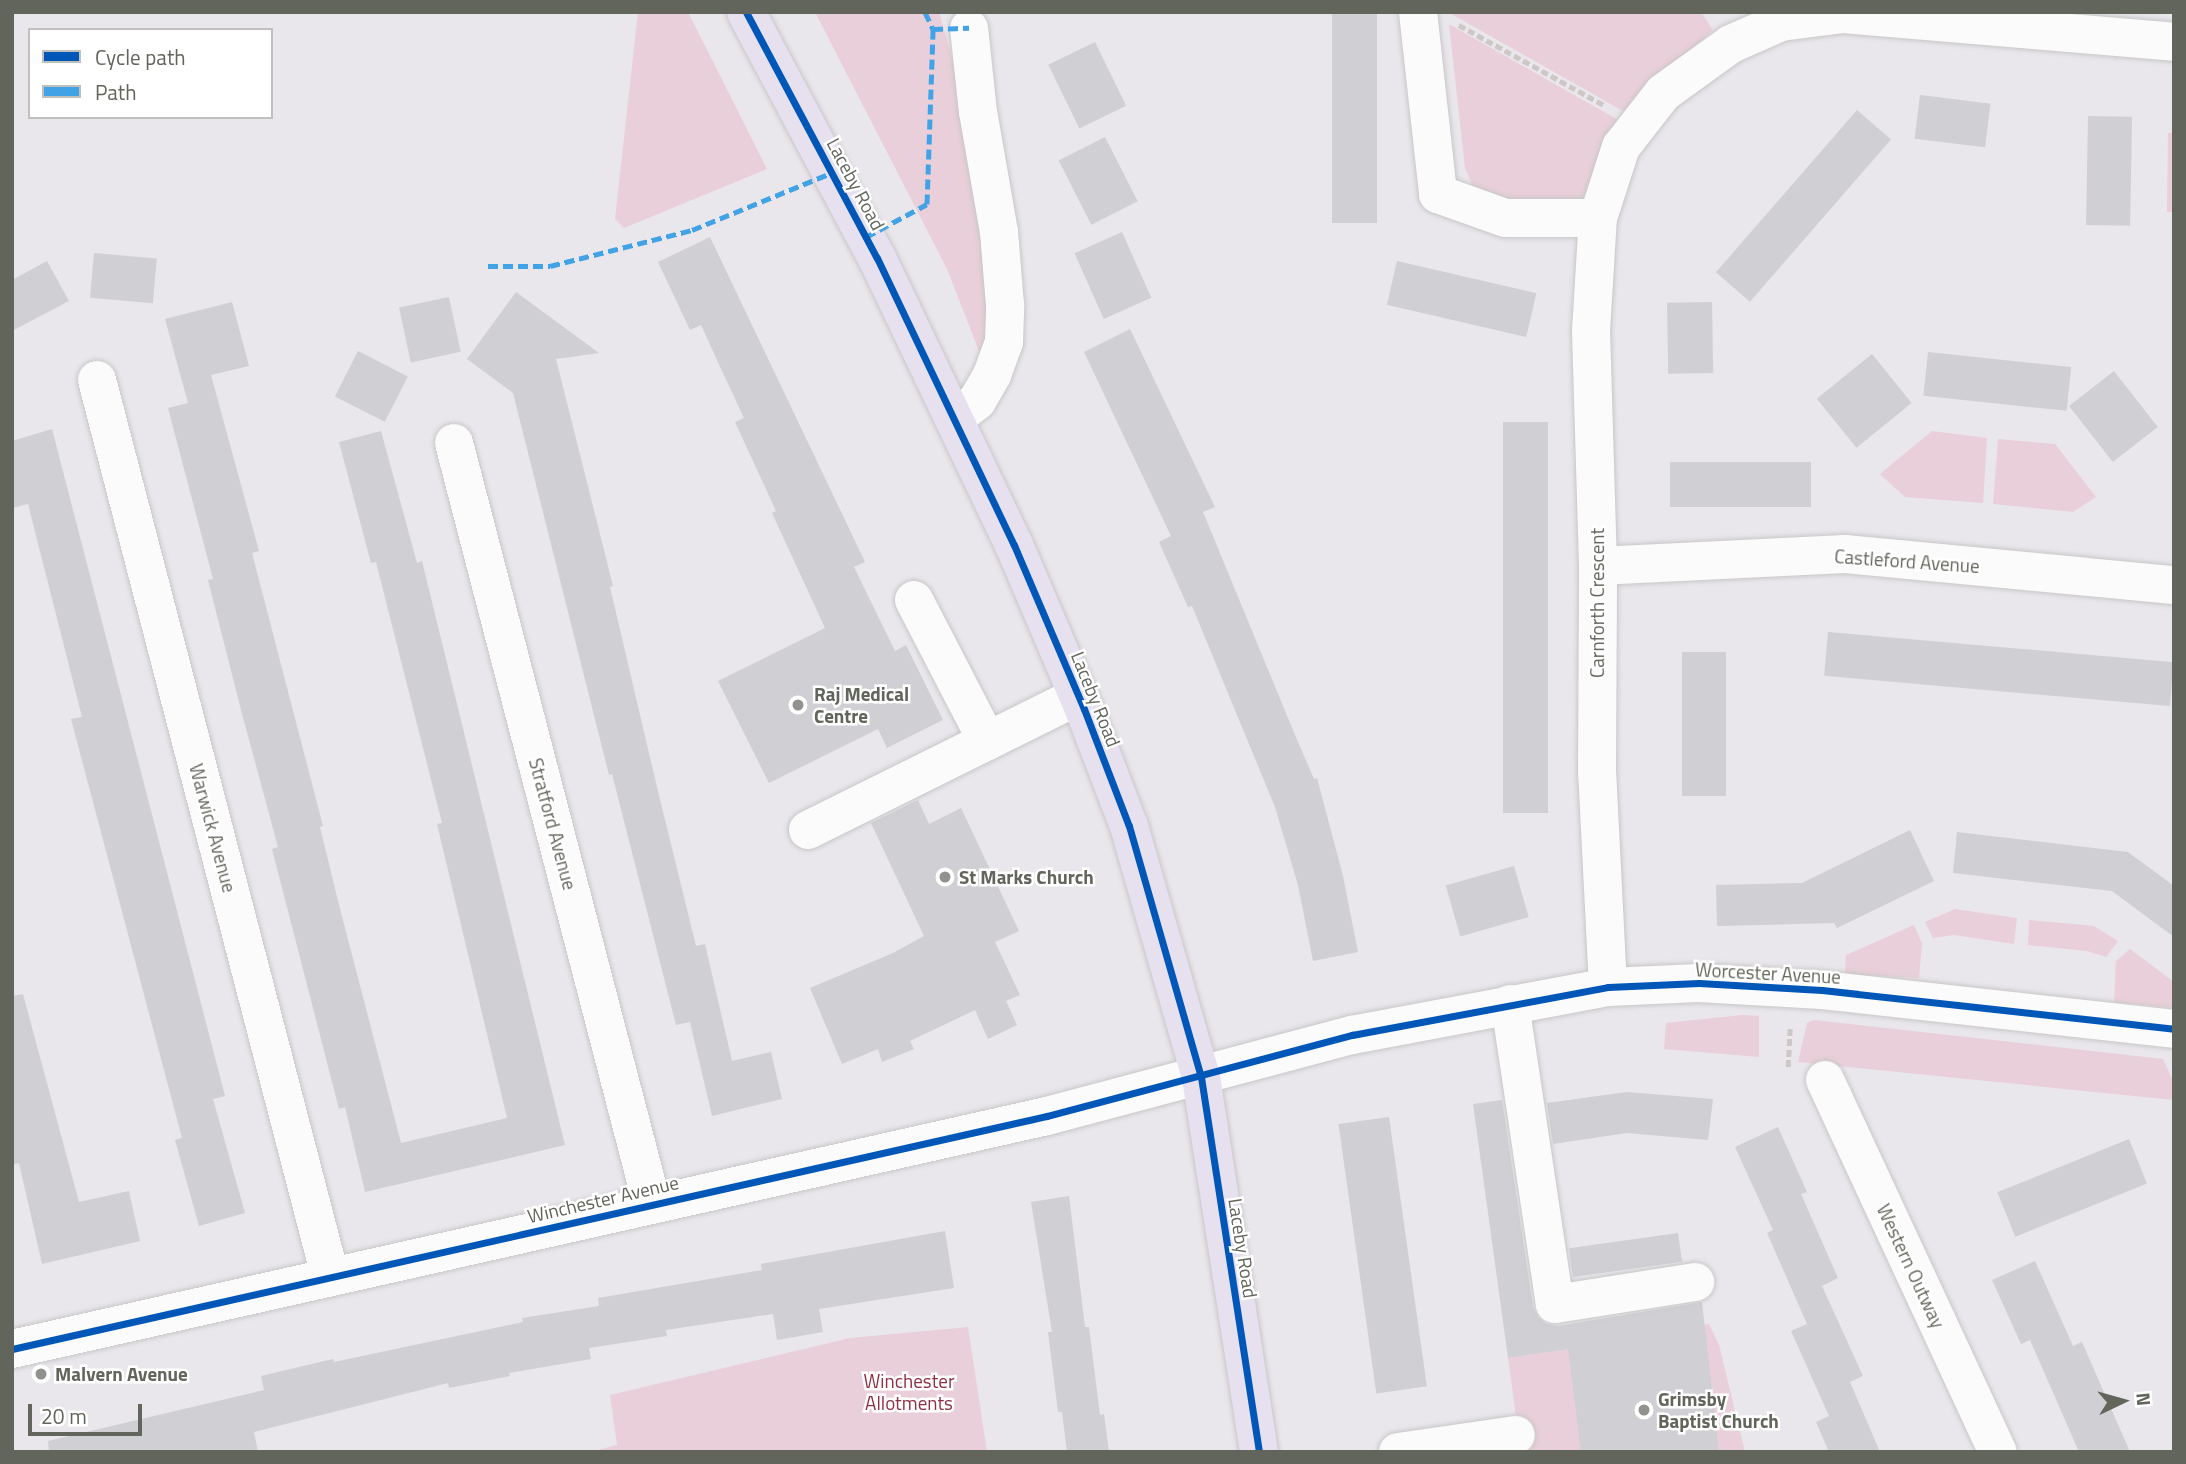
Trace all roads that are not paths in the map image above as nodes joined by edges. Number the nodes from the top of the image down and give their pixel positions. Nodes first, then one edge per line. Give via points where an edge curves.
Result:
1 (746, 12) edge
2 (1418, 17) edge
3 (1746, 22) edge
4 (969, 28) dead end
5 (2174, 41) edge
6 (1598, 218) junction
7 (97, 380) dead end
8 (954, 419) junction
9 (454, 443) dead end
10 (1598, 566) junction
11 (2174, 585) edge
12 (914, 600) dead end
13 (1078, 696) junction
14 (987, 741) junction
15 (808, 830) dead end
16 (1608, 987) junction
17 (1510, 1004) junction
18 (2174, 1029) edge
19 (1201, 1077) junction
20 (1825, 1080) road end
21 (652, 1204) junction
22 (330, 1276) junction
23 (1695, 1282) dead end
24 (13, 1346) edge
25 (1516, 1435) dead end
26 (1259, 1452) edge
27 (1398, 1452) edge
28 (1998, 1452) edge

1 - 8 highway, Laceby Road via 877,258
2 - 6 street via 1438,194 1506,218
3 - 5 street, Carnforth Crescent via 1782,23 1843,14
3 - 6 street, Carnforth Crescent via 1731,44 1663,93 1621,146
4 - 8 street via 999,232 1004,342 977,401
6 - 10 street, Carnforth Crescent via 1591,331
7 - 22 street, Warwick Avenue
8 - 13 highway, Laceby Road
9 - 21 street, Stratford Avenue
10 - 11 street, Castleford Avenue via 1845,554
10 - 16 street, Carnforth Crescent via 1597,773
12 - 14 street
13 - 14 street
13 - 19 highway, Laceby Road via 1129,826
14 - 15 street
16 - 17 street, Worcester Avenue
16 - 18 street, Worcester Avenue via 1793,988
17 - 19 street, Worcester Avenue via 1352,1035
17 - 23 street via 1555,1304
19 - 21 street, Winchester Avenue
19 - 26 highway, Laceby Road
20 - 28 street, Western Outway
21 - 22 street, Winchester Avenue
22 - 24 street, Winchester Avenue
25 - 27 street

